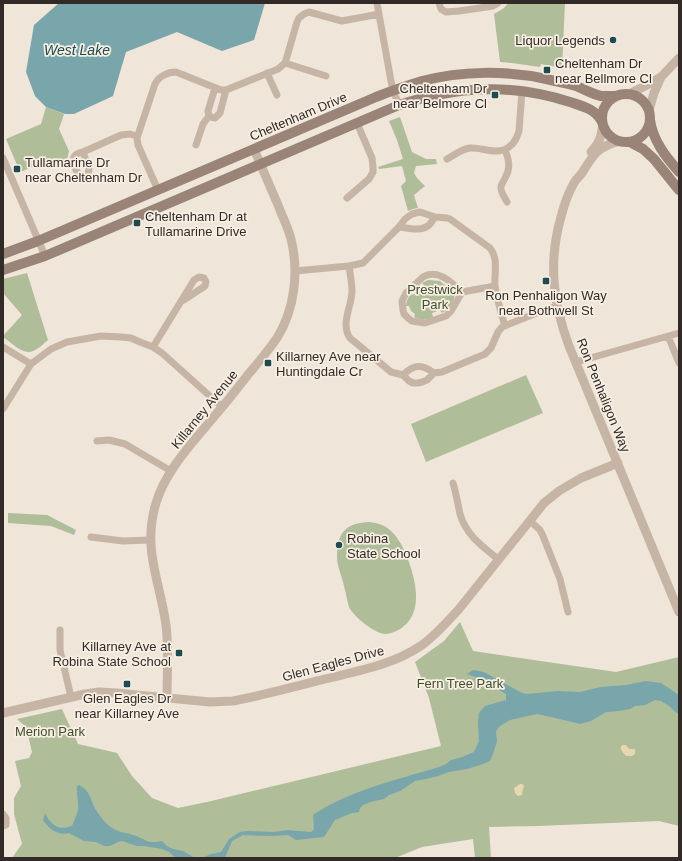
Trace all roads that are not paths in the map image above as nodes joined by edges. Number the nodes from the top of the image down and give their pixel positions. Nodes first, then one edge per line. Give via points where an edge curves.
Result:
1 (377, 3) edge
2 (439, 3) edge
3 (498, 3) edge
4 (379, 14) junction
5 (679, 58) edge
6 (285, 63) junction
7 (267, 74) junction
8 (326, 76) dead end
9 (661, 77) junction
10 (215, 88) junction
11 (226, 90) junction
12 (393, 90) junction
13 (522, 91) junction
14 (629, 94) junction
15 (277, 96) dead end
16 (617, 96) junction
17 (399, 105) junction
18 (649, 110) junction
19 (209, 116) junction
20 (650, 120) junction
21 (357, 123) junction
22 (602, 123) junction
23 (137, 136) junction
24 (625, 142) junction
25 (196, 145) dead end
26 (254, 149) junction
27 (505, 150) junction
28 (82, 152) dead end
29 (3, 158) edge
30 (447, 159) dead end
31 (260, 164) junction
32 (679, 172) edge
33 (574, 182) junction
34 (158, 190) junction
35 (679, 190) edge
36 (347, 198) dead end
37 (507, 202) dead end
38 (435, 217) junction
39 (399, 227) junction
40 (38, 241) junction
41 (3, 254) edge
42 (45, 256) junction
43 (349, 266) junction
44 (3, 270) edge
45 (295, 271) junction
46 (495, 286) junction
47 (462, 292) junction
48 (182, 301) dead end
49 (557, 306) junction
50 (505, 326) junction
51 (679, 333) edge
52 (668, 336) junction
53 (3, 347) edge
54 (153, 347) junction
55 (576, 362) junction
56 (679, 363) edge
57 (30, 364) junction
58 (434, 373) junction
59 (403, 375) junction
60 (222, 407) junction
61 (3, 409) edge
62 (97, 441) dead end
63 (618, 463) junction
64 (171, 471) junction
65 (453, 483) dead end
66 (530, 521) junction
67 (91, 537) dead end
68 (150, 540) junction
69 (498, 559) junction
70 (677, 602) edge
71 (568, 612) dead end
72 (679, 612) edge
73 (60, 630) dead end
74 (71, 697) junction
75 (167, 698) junction
76 (3, 713) edge
77 (3, 814) edge
78 (3, 826) edge

1 - 4 street
2 - 3 street via 441,9 446,12 493,6
4 - 6 street via 342,21 312,12 304,14 297,22
4 - 12 street
5 - 9 street
6 - 7 street
6 - 8 street
7 - 11 street
7 - 15 street
9 - 14 street
9 - 18 street
10 - 11 street
10 - 19 street via 208,111
10 - 23 street via 176,72 159,78
11 - 19 street via 219,114 215,118
12 - 16 main road, Cheltenham Drive via 439,77 493,73 544,78 573,85 600,96
12 - 17 street
12 - 26 main road, Cheltenham Drive
13 - 17 main road via 454,91
13 - 22 main road via 556,98 592,110
13 - 27 street via 518,136
14 - 16 main road
14 - 18 main road via 641,98
16 - 22 main road via 608,101 602,113
17 - 21 main road
18 - 20 main road
19 - 25 street via 203,124
20 - 24 main road via 644,135
20 - 32 main road via 657,141
21 - 31 main road
21 - 36 street via 372,158 373,167 369,179
22 - 24 main road via 608,134
22 - 33 street, Ron Penhaligon Way via 599,143 579,167
23 - 28 street via 126,134
23 - 34 street
24 - 33 street, Ron Penhaligon Way via 606,145 600,149
24 - 35 main road via 643,149
26 - 31 street, Killarney Avenue
26 - 34 main road, Cheltenham Drive
27 - 30 street via 469,148
27 - 37 street via 509,159 509,169 500,186
29 - 40 street
31 - 42 main road
31 - 45 street, Killarney Avenue via 290,237
33 - 49 street, Ron Penhaligon Way via 562,212 556,237 553,272
34 - 40 main road, Cheltenham Drive
38 - 39 street via 429,226 422,229
38 - 39 street via 414,213
38 - 46 street via 450,219 490,248 495,257
39 - 43 street via 363,263
40 - 41 main road, Cheltenham Drive
40 - 42 street
42 - 44 main road
43 - 45 street
43 - 59 street via 352,291 346,323 347,335 392,372
45 - 60 street, Killarney Avenue via 290,306 278,336
46 - 47 street
46 - 50 street
47 - 47 street via 442,276 427,275 406,293 402,310 412,321 430,322 446,316
48 - 54 street
49 - 50 street
49 - 55 street, Ron Penhaligon Way via 563,330
50 - 58 street via 498,332 491,348 485,354
51 - 52 street
52 - 55 street
52 - 56 street
53 - 57 street
54 - 57 street via 131,338 100,336 58,346
54 - 60 street
55 - 63 street, Ron Penhaligon Way
57 - 61 street
58 - 59 street via 418,366
58 - 59 street via 427,380 418,383 409,381
60 - 64 street, Killarney Avenue
62 - 64 street via 109,440 125,444
63 - 66 street, Glen Eagles Drive via 581,478 559,491 544,503
63 - 70 street, Ron Penhaligon Way
64 - 68 street, Killarney Avenue via 156,503
65 - 69 street via 467,530
66 - 69 street, Glen Eagles Drive
66 - 71 street via 543,536 560,578
67 - 68 street via 123,541
68 - 75 street, Killarney Avenue via 166,626
69 - 75 street, Glen Eagles Drive via 459,609 433,636 410,652 382,665 233,701 210,702
70 - 72 street, Ron Penhaligon Way
73 - 74 street via 60,650
74 - 75 street, Glen Eagles Drive via 104,692
74 - 76 street, Glen Eagles Drive
77 - 78 street via 6,818 6,825

